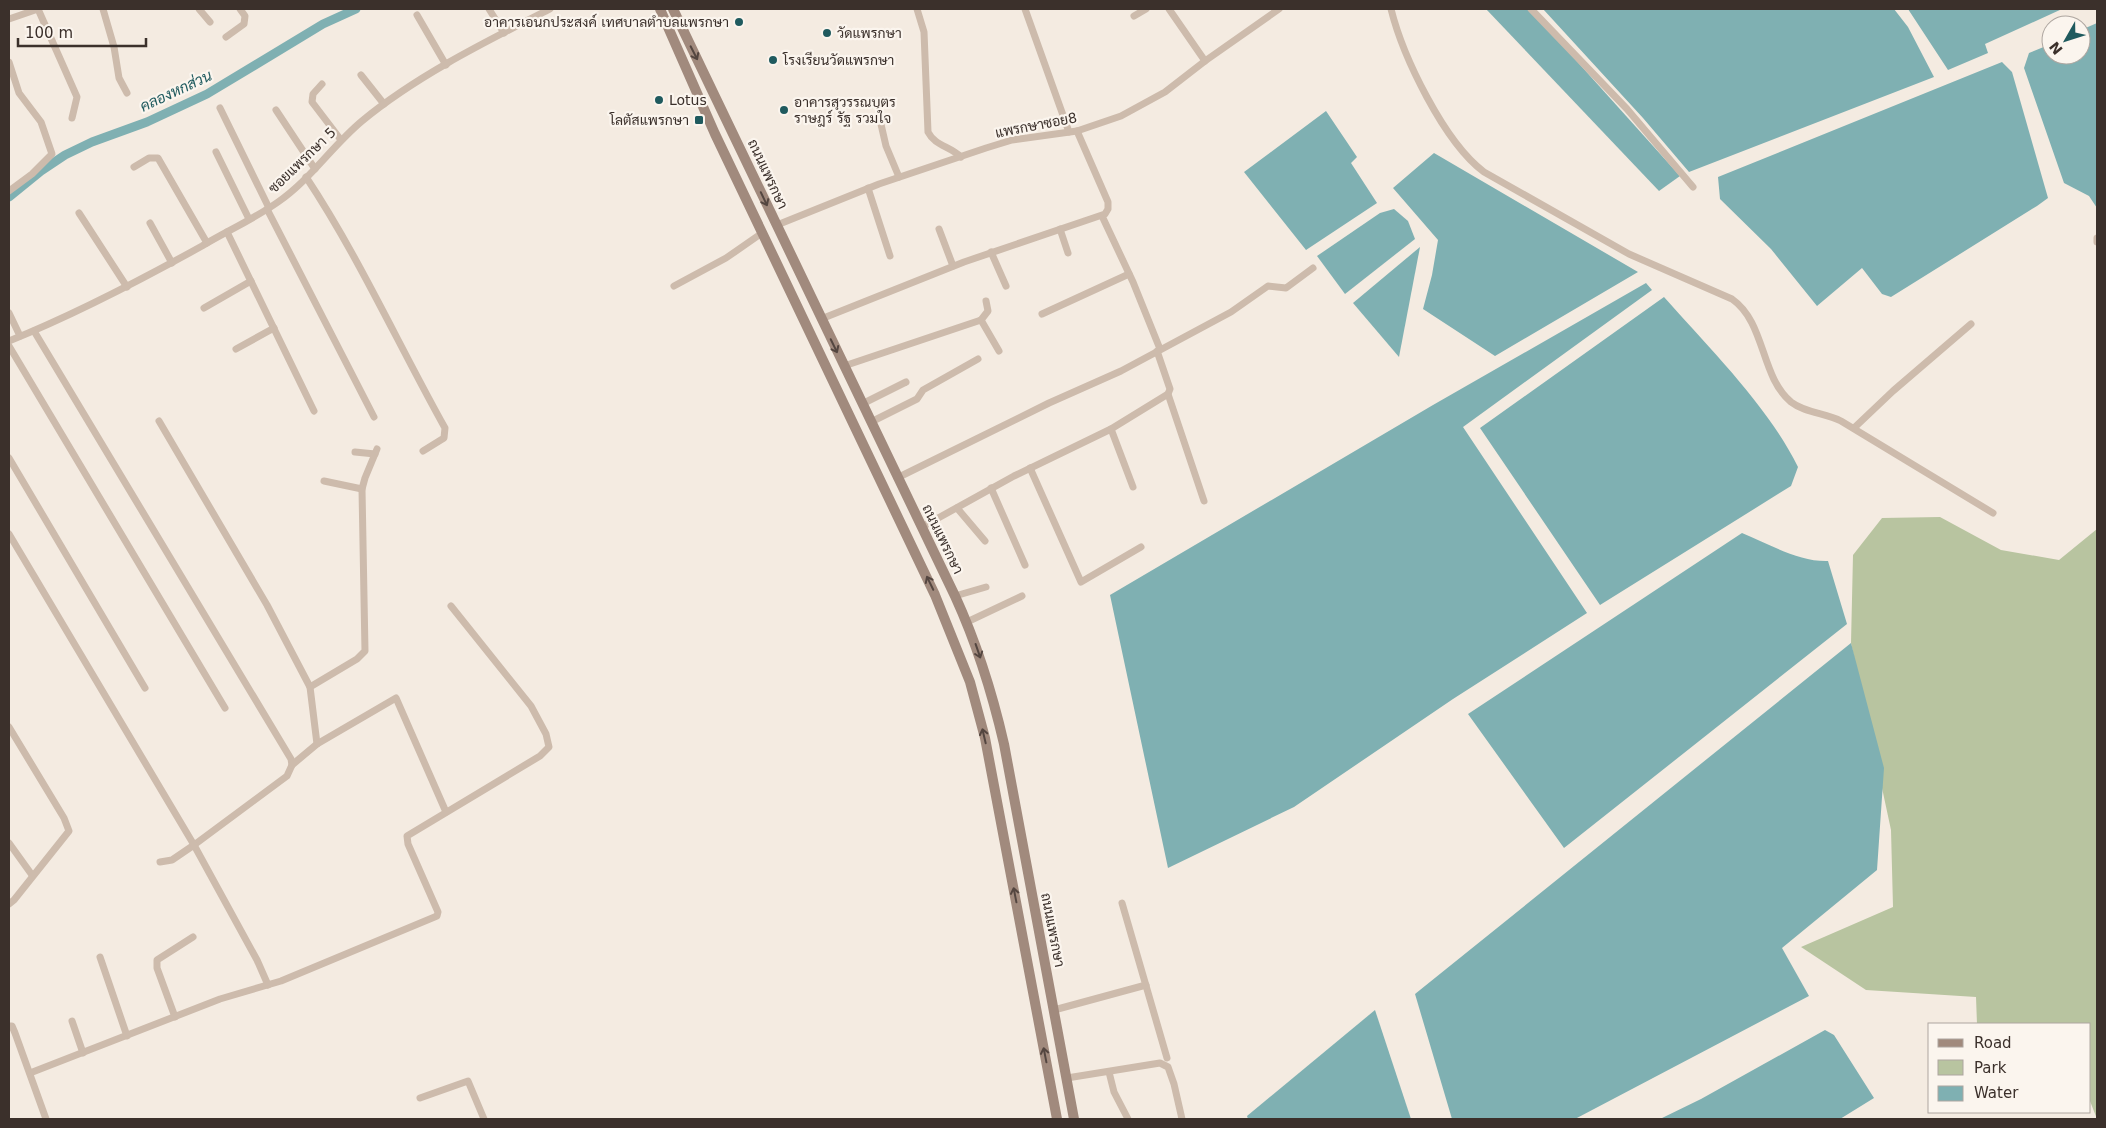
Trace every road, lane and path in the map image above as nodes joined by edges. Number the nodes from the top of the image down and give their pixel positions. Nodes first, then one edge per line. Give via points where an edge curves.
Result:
1 (38, 9) edge
2 (104, 9) edge
3 (199, 9) edge
4 (240, 9) edge
5 (489, 9) edge
6 (550, 9) edge
7 (660, 9) edge
8 (673, 9) edge
9 (917, 9) edge
10 (1025, 9) edge
11 (1146, 9) edge
12 (1169, 9) edge
13 (1279, 9) edge
14 (1391, 9) edge
15 (1531, 9) edge
16 (538, 12) edge
17 (416, 15) dead end
18 (1134, 16) dead end
19 (9, 19) edge
20 (210, 22) dead end
21 (504, 33) junction
22 (226, 37) dead end
23 (1205, 61) junction
24 (9, 62) edge
25 (446, 65) junction
26 (361, 75) dead end
27 (322, 84) dead end
28 (128, 94) dead end
29 (384, 104) junction
30 (220, 108) dead end
31 (276, 110) dead end
32 (72, 118) dead end
33 (880, 120) dead end
34 (1078, 131) junction
35 (1069, 132) junction
36 (342, 140) junction
37 (216, 152) dead end
38 (961, 156) junction
39 (134, 167) dead end
40 (315, 169) junction
41 (306, 177) junction
42 (899, 177) junction
43 (1693, 187) dead end
44 (868, 188) junction
45 (9, 191) edge
46 (268, 209) junction
47 (79, 212) dead end
48 (1102, 216) junction
49 (249, 219) junction
50 (150, 223) dead end
51 (776, 225) junction
52 (939, 229) dead end
53 (1060, 229) junction
54 (226, 232) junction
55 (762, 233) junction
56 (2097, 238) edge
57 (2097, 242) edge
58 (207, 243) junction
59 (991, 252) junction
60 (1068, 253) dead end
61 (890, 256) dead end
62 (172, 263) junction
63 (953, 266) junction
64 (1313, 268) dead end
65 (1129, 274) junction
66 (251, 281) junction
67 (127, 286) junction
68 (674, 286) dead end
69 (1006, 286) dead end
70 (986, 301) dead end
71 (204, 308) dead end
72 (9, 313) edge
73 (1042, 314) dead end
74 (821, 319) junction
75 (981, 320) junction
76 (1971, 324) dead end
77 (274, 328) junction
78 (34, 331) junction
79 (20, 336) junction
80 (9, 341) edge
81 (9, 346) edge
82 (236, 349) dead end
83 (1159, 350) junction
84 (999, 351) dead end
85 (978, 359) dead end
86 (844, 366) junction
87 (906, 382) dead end
88 (1168, 394) junction
89 (862, 404) junction
90 (314, 410) dead end
91 (374, 417) dead end
92 (159, 421) dead end
93 (871, 422) junction
94 (1854, 428) junction
95 (1111, 429) junction
96 (423, 451) dead end
97 (355, 452) dead end
98 (9, 458) edge
99 (1030, 468) junction
100 (898, 478) junction
101 (324, 480) dead end
102 (1133, 487) dead end
103 (992, 488) junction
104 (359, 489) junction
105 (1204, 501) dead end
106 (957, 508) junction
107 (1993, 513) dead end
108 (922, 527) junction
109 (9, 534) edge
110 (985, 540) dead end
111 (1141, 547) dead end
112 (1025, 566) dead end
113 (986, 587) dead end
114 (955, 596) junction
115 (1022, 596) dead end
116 (451, 606) dead end
117 (966, 622) junction
118 (310, 687) junction
119 (144, 688) dead end
120 (226, 708) dead end
121 (9, 727) edge
122 (317, 744) junction
123 (292, 765) junction
124 (446, 812) junction
125 (9, 843) edge
126 (194, 845) junction
127 (160, 862) dead end
128 (32, 875) junction
129 (11, 900) edge
130 (1122, 903) dead end
131 (193, 937) dead end
132 (100, 957) dead end
133 (268, 985) junction
134 (1146, 985) junction
135 (1054, 1010) junction
136 (175, 1017) junction
137 (72, 1021) dead end
138 (9, 1026) edge
139 (127, 1036) junction
140 (83, 1053) junction
141 (1167, 1058) dead end
142 (1109, 1072) junction
143 (30, 1073) junction
144 (1067, 1078) junction
145 (420, 1098) dead end
146 (1071, 1099) junction
147 (1054, 1103) junction
148 (46, 1119) edge
149 (484, 1119) edge
150 (1057, 1119) edge
151 (1074, 1119) edge
152 (1128, 1119) edge
153 (1182, 1119) edge

1 - 19 street
1 - 32 street via 73,87 76,97
2 - 28 street via 119,78
3 - 20 street
4 - 22 street via 245,16 244,24
5 - 21 street
6 - 16 street, ซอยแพรกษา 5
7 - 55 main road
8 -> 51 main road, ถนนแพรกษา
9 - 38 street via 924,32 928,132 936,142
10 - 35 street
11 - 18 street
12 - 23 street
13 - 23 street, แพรกษาซอย8
14 - 94 street via 1405,49 1447,133 1471,162 1629,254 1739,303 1750,319 1773,375 1789,400 1799,408 1831,416
15 - 43 street via 1627,109
16 - 21 street, ซอยแพรกษา 5
17 - 25 street
21 - 25 street, ซอยแพรกษา 5
23 - 34 street, แพรกษาซอย8 via 1157,96 1121,116
24 - 45 street via 21,95 41,122 52,154
25 - 29 street, ซอยแพรกษา 5
26 - 29 street
27 - 36 street via 312,102
29 - 36 street, ซอยแพรกษา 5
30 - 46 street
31 - 40 street
33 - 42 street via 886,146
34 - 35 street, แพรกษาซอย8
34 - 48 street via 1108,202 1107,212
35 - 38 street, แพรกษาซอย8 via 1012,140
36 - 40 street, ซอยแพรกษา 5
37 - 49 street
38 - 42 street, แพรกษาซอย8
39 - 58 street via 149,158 158,158
40 - 41 street, ซอยแพรกษา 5
41 - 46 street, ซอยแพรกษา 5
41 - 96 street via 362,270 445,428 444,438
42 - 44 street, แพรกษาซอย8
44 - 51 street, แพรกษาซอย8
44 - 61 street
46 - 49 street, ซอยแพรกษา 5
46 - 91 street
47 - 67 street
48 - 53 street
48 - 65 street
49 - 54 street, ซอยแพรกษา 5
50 - 62 street
51 - 74 main road, ถนนแพรกษา
52 - 63 street
53 - 59 street
53 - 60 street
54 - 58 street, ซอยแพรกษา 5
54 - 66 street
55 - 68 street via 726,258
147 -> 55 main road via 990,762 970,682 935,595
56 - 57 street
58 - 62 street, ซอยแพรกษา 5
59 - 63 street
59 - 69 street
62 - 67 street, ซอยแพรกษา 5
63 - 74 street
64 - 83 street via 1286,288 1268,286 1230,312
65 - 73 street
65 - 83 street
66 - 71 street
66 - 77 street
67 - 78 street, ซอยแพรกษา 5
70 - 75 street via 988,311
72 - 79 street
74 -> 86 main road, ถนนแพรกษา
75 - 84 street
75 - 86 street
76 - 94 street
77 - 82 street
77 - 90 street
78 - 79 street, ซอยแพรกษา 5
78 - 123 street via 288,753
79 - 80 street, ซอยแพรกษา 5
81 - 120 street
83 - 88 street via 1170,389
83 - 100 street via 1122,371 1040,407
85 - 93 street via 923,390 917,399
86 - 89 main road, ถนนแพรกษา
87 - 89 street
88 - 95 street
88 - 105 street
89 - 93 main road, ถนนแพรกษา
92 - 118 street via 267,605
93 - 100 main road, ถนนแพรกษา
94 - 107 street
95 - 99 street
95 - 102 street
97 - 104 street via 376,452
98 - 119 street
99 - 103 street
99 - 111 street via 1081,582
100 - 108 main road, ถนนแพรกษา
101 - 104 street
103 - 106 street
103 - 112 street
104 - 118 street via 365,650 362,656
106 - 108 street
106 - 110 street
108 - 114 main road, ถนนแพรกษา
109 - 126 street
113 - 114 street
114 - 117 main road, ถนนแพรกษา
115 - 117 street
116 - 124 street via 531,706 549,747 540,756
117 -> 135 main road, ถนนแพรกษา via 983,665 1004,744
118 - 122 street
121 - 128 street via 69,827 68,834
122 - 123 street
122 - 124 street via 396,698
123 - 126 street via 287,776
124 - 133 street via 410,833 406,839 437,916
125 - 128 street
126 - 127 street via 172,860
126 - 133 street
128 - 129 street
130 - 134 street
131 - 136 street via 157,960
132 - 139 street
133 - 136 street
134 - 135 street
134 - 141 street
135 - 144 main road, ถนนแพรกษา
136 - 139 street
137 - 140 street
138 - 143 street via 12,1026
139 - 140 street
140 - 143 street
142 - 144 street
142 - 152 street via 1114,1092
142 - 153 street via 1160,1063 1168,1067
143 - 148 street
144 - 146 main road, ถนนแพรกษา
145 - 149 street via 468,1081
146 - 147 main road
146 - 151 main road, ถนนแพรกษา
147 - 150 main road

